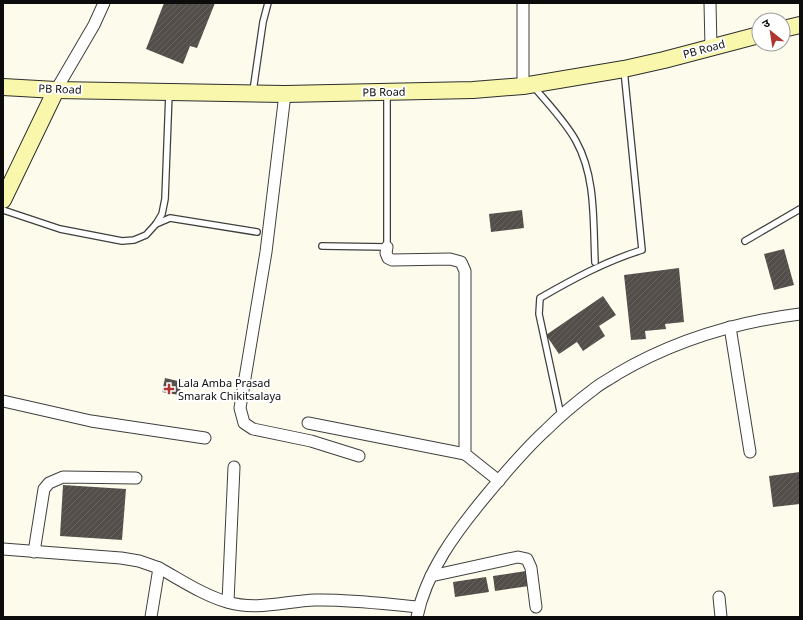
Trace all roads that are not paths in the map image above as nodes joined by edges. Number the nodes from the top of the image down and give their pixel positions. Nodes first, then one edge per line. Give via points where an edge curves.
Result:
1 (104, 3) edge
2 (268, 3) edge
3 (523, 3) edge
4 (710, 3) edge
5 (751, 37) edge
6 (711, 47) junction
7 (624, 69) junction
8 (528, 86) junction
9 (3, 87) edge
10 (56, 90) junction
11 (170, 92) junction
12 (388, 92) junction
13 (253, 94) junction
14 (285, 94) junction
15 (3, 200) edge
16 (800, 209) edge
17 (3, 210) edge
18 (156, 224) junction
19 (256, 232) dead end
20 (745, 241) dead end
21 (322, 246) dead end
22 (387, 247) junction
23 (595, 262) dead end
24 (800, 314) edge
25 (730, 327) junction
26 (3, 402) edge
27 (561, 416) junction
28 (308, 423) dead end
29 (205, 438) dead end
30 (750, 452) dead end
31 (465, 454) junction
32 (359, 456) dead end
33 (234, 467) dead end
34 (136, 478) dead end
35 (499, 481) junction
36 (3, 549) edge
37 (34, 552) junction
38 (159, 568) junction
39 (432, 576) junction
40 (719, 597) dead end
41 (228, 602) junction
42 (536, 607) dead end
43 (418, 612) edge
44 (151, 617) edge
45 (721, 617) edge

1 - 10 street
2 - 13 lane
3 - 8 street
4 - 6 street
5 - 6 street, PB Road
6 - 7 street, PB Road
7 - 8 street, PB Road
7 - 27 lane via 642,250 590,270 540,298 539,314
8 - 12 street, PB Road
8 - 23 lane via 575,140 583,156 592,198
9 - 10 street, PB Road
10 - 11 street, PB Road
10 - 15 street
11 - 13 street, PB Road
11 - 18 lane via 164,199 162,214
12 - 14 street, PB Road
12 - 22 lane
13 - 14 street, PB Road
14 - 32 street via 266,252 240,408 241,416 244,423 252,429 310,441
16 - 20 lane
17 - 18 lane via 60,229 122,241 146,235
18 - 19 lane via 170,218
21 - 22 lane
22 - 31 street via 386,253 392,260 450,259 460,262 464,271
24 - 25 street via 767,318
25 - 27 street via 682,343 636,363 596,388
25 - 30 street
26 - 29 street via 91,421
27 - 35 street
28 - 31 street
31 - 35 street
33 - 41 street
34 - 37 street via 64,477 48,483 44,489
35 - 39 street via 464,523
36 - 37 street
37 - 38 street via 121,558
38 - 41 street via 205,593
38 - 44 street
39 - 42 street via 524,557 531,568
39 - 43 street
40 - 45 street
41 - 43 street via 263,606 309,600 334,600

